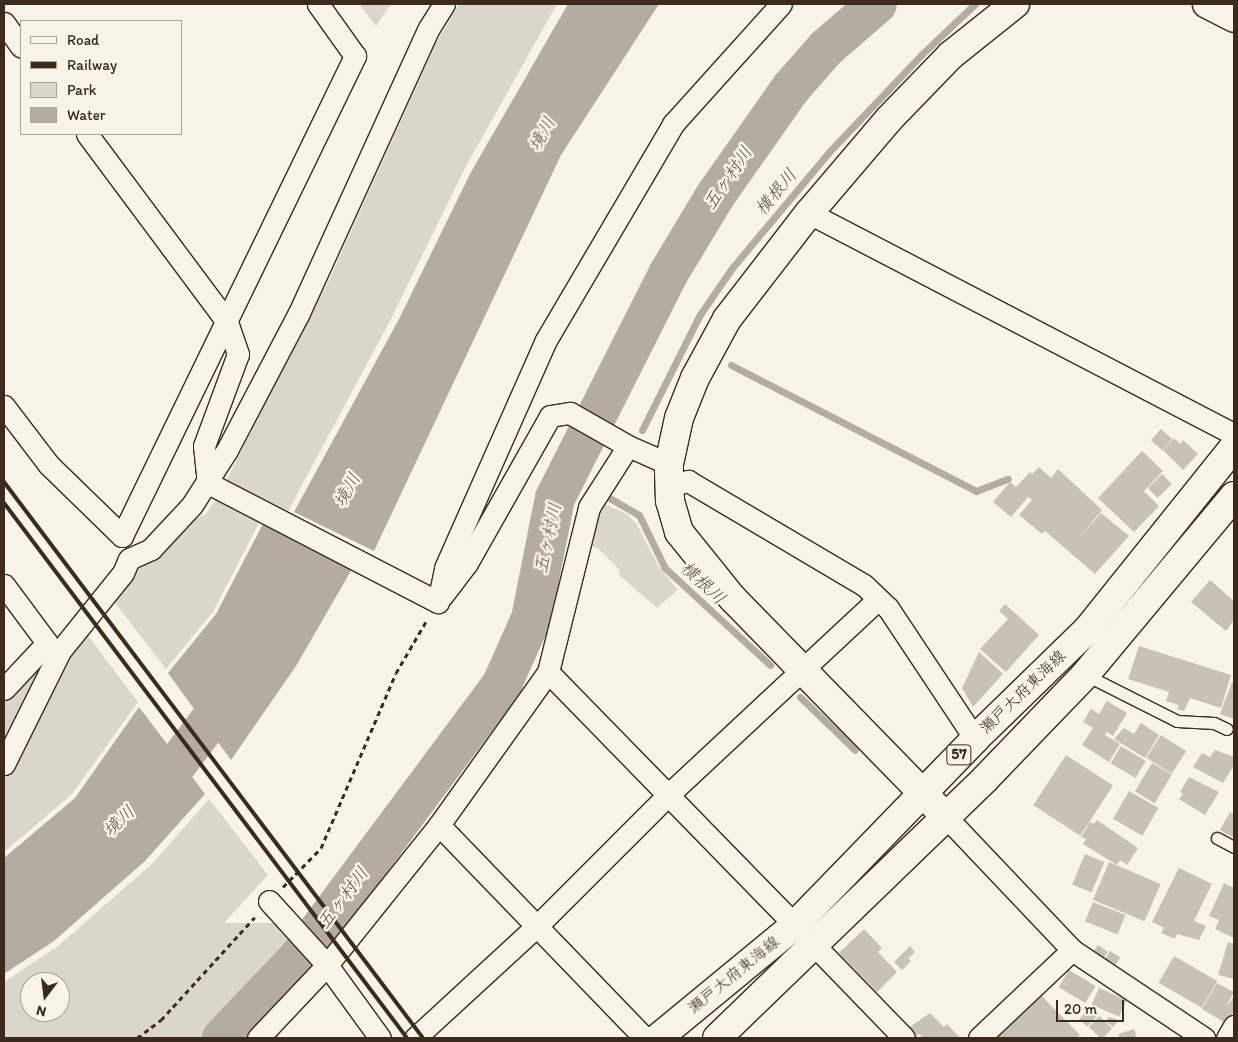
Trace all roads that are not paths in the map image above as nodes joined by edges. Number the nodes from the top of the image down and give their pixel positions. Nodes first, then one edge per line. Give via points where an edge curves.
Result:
1 (318, 4) edge
2 (444, 4) edge
3 (781, 4) edge
4 (1014, 4) edge
5 (1207, 4) edge
6 (1234, 18) edge
7 (4, 23) edge
8 (20, 45) edge
9 (88, 135) edge
10 (808, 213) junction
11 (227, 322) junction
12 (4, 406) edge
13 (1234, 434) edge
14 (623, 444) junction
15 (1234, 448) edge
16 (670, 475) junction
17 (208, 484) junction
18 (1230, 508) edge
19 (122, 536) junction
20 (129, 559) junction
21 (4, 585) edge
22 (878, 598) junction
23 (438, 602) junction
24 (54, 647) junction
25 (801, 670) junction
26 (548, 672) junction
27 (1085, 675) junction
28 (4, 689) edge
29 (1227, 729) dead end
30 (975, 739) junction
31 (4, 764) edge
32 (922, 794) junction
33 (668, 795) junction
34 (946, 817) junction
35 (439, 825) junction
36 (1217, 838) dead end
37 (1234, 847) edge
38 (269, 902) road end
39 (537, 926) junction
40 (795, 926) junction
41 (814, 945) junction
42 (1072, 950) junction
43 (326, 964) junction
44 (1234, 1026) edge
45 (258, 1038) edge
46 (380, 1038) edge
47 (415, 1038) edge
48 (645, 1038) edge
49 (658, 1038) edge
50 (717, 1038) edge
51 (904, 1038) edge
52 (979, 1038) edge
53 (1204, 1038) edge
54 (1227, 1038) edge

1 - 11 street via 355,56
2 - 17 street via 429,28 298,316
3 - 23 street via 673,124 546,340 445,568
4 - 10 main road via 951,55 889,119
5 - 6 main road
7 - 8 street
9 - 11 street
10 - 13 street
10 - 16 main road via 727,319 708,352 679,418
11 - 17 street via 238,354 204,446
11 - 19 street
12 - 19 street via 49,465
14 - 16 street
14 - 23 street via 570,413 550,416 467,563
14 - 26 street via 589,507
15 - 30 main road, 瀬戸大府東海線 / 57 via 1088,629
16 - 22 street via 688,481 864,585
16 - 25 main road via 670,501 680,532 733,599
17 - 20 street via 151,549
17 - 23 street
18 - 27 main road, 瀬戸大府東海線 / 57
19 - 20 street
20 - 24 street via 123,573
21 - 24 street
22 - 25 street
22 - 30 street via 888,608
24 - 28 street
24 - 31 street
25 - 32 main road
25 - 33 street
26 - 33 street
26 - 35 street
27 - 29 lane via 1178,721 1214,723
27 - 34 main road, 瀬戸大府東海線 / 57
30 - 32 main road, 瀬戸大府東海線 / 57
32 - 34 main road
32 - 40 main road, 瀬戸大府東海線 / 57
33 - 39 street
33 - 40 street
34 - 41 main road, 瀬戸大府東海線 / 57
34 - 42 street
35 - 39 street
35 - 43 street
36 - 37 lane
38 - 43 street
39 - 47 street
39 - 48 street
40 - 49 main road, 瀬戸大府東海線 / 57
41 - 50 main road, 瀬戸大府東海線 / 57
41 - 51 street
42 - 52 street
42 - 53 street
43 - 45 street
43 - 46 street
44 - 54 street

